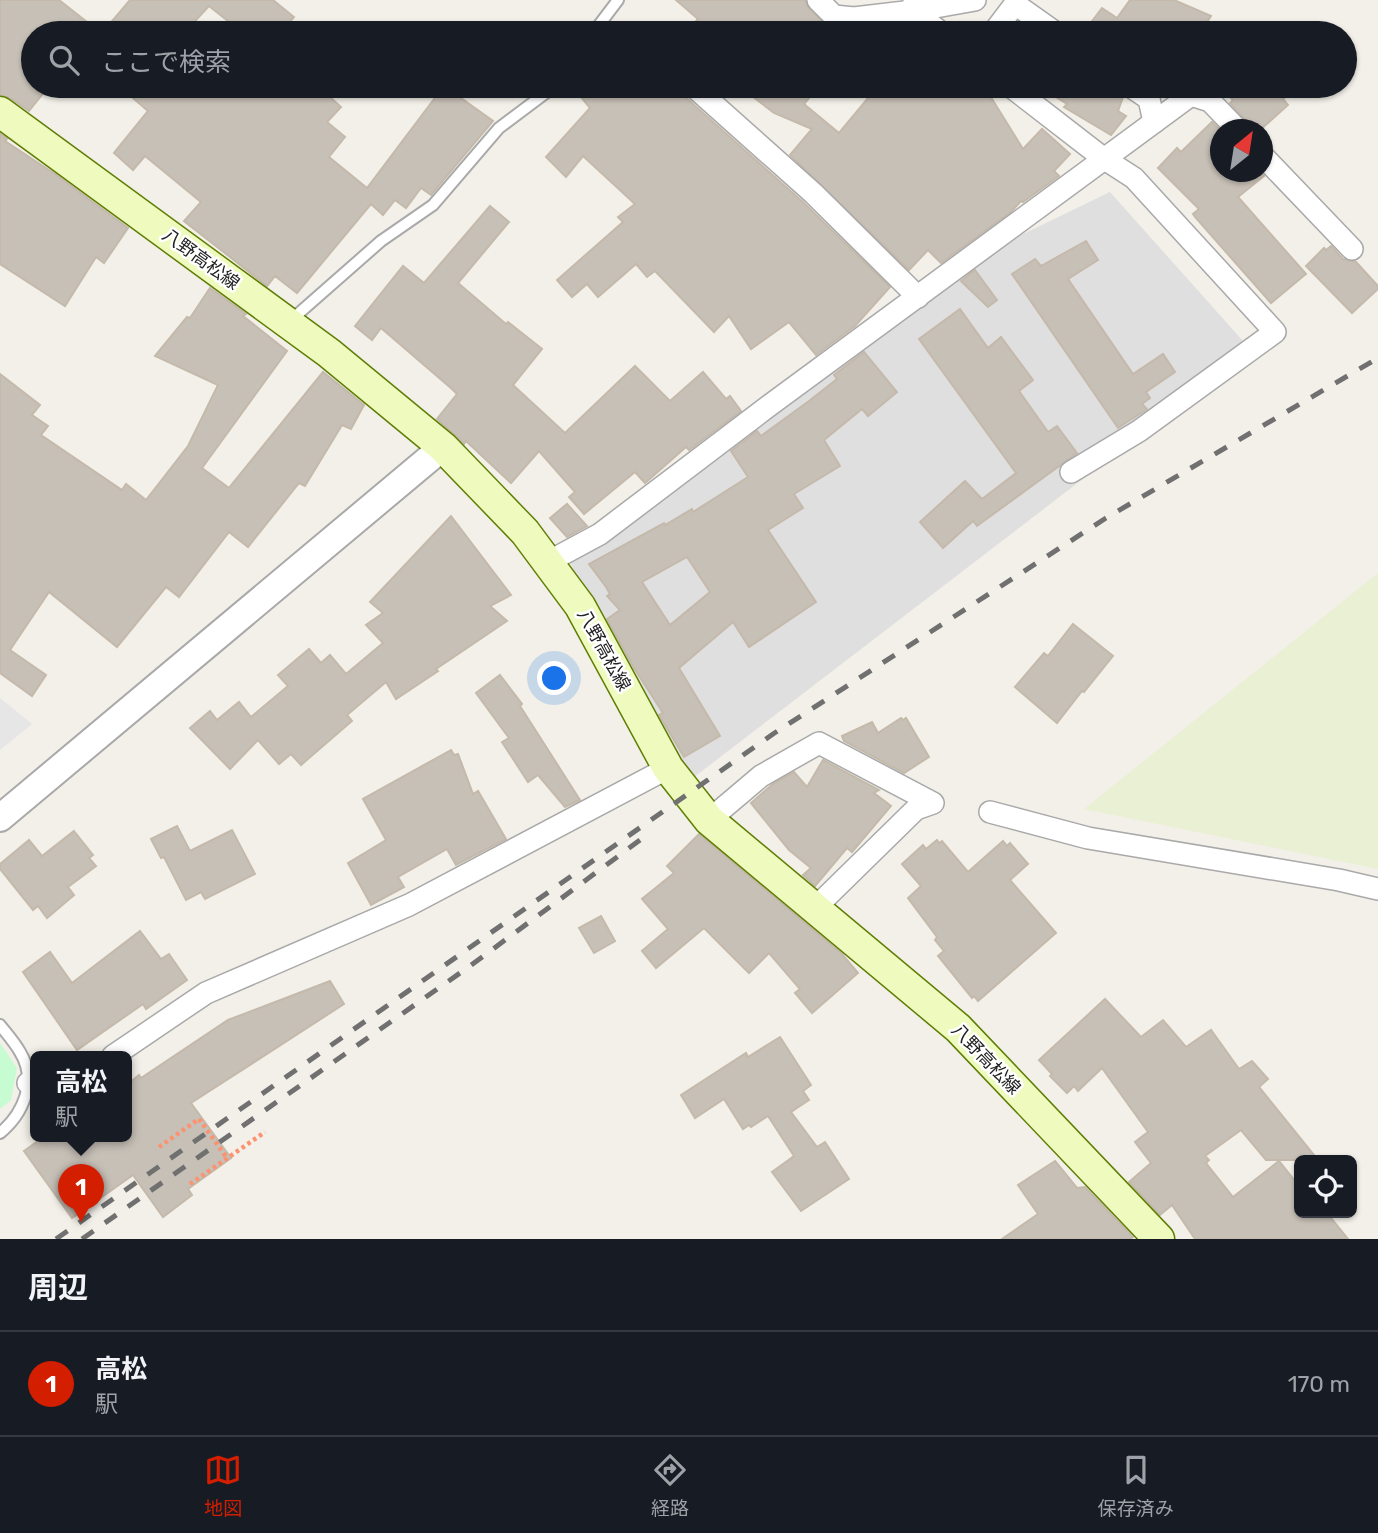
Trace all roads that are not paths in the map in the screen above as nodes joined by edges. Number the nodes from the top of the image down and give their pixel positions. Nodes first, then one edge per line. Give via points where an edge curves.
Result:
1 (618, 0) edge
2 (818, 0) edge
3 (975, 0) edge
4 (1009, 2) edge
5 (913, 5) edge
6 (602, 21) edge
7 (930, 21) edge
8 (999, 21) edge
9 (1038, 21) edge
10 (539, 98) edge
11 (706, 98) edge
12 (1026, 98) edge
13 (1148, 98) edge
14 (1187, 98) edge
15 (1200, 98) edge
16 (0, 112) edge
17 (1227, 119) edge
18 (1154, 122) junction
19 (1103, 158) junction
20 (1273, 166) edge
21 (1352, 249) dead end
22 (918, 297) junction
23 (288, 323) junction
24 (443, 447) junction
25 (1071, 472) dead end
26 (548, 562) junction
27 (668, 768) junction
28 (989, 812) dead end
29 (0, 818) edge
30 (709, 820) junction
31 (1378, 888) edge
32 (816, 907) junction
33 (0, 1025) edge
34 (120, 1051) edge
35 (30, 1078) edge
36 (30, 1088) edge
37 (0, 1133) edge
38 (1159, 1239) edge

1 - 6 lane
2 - 5 street via 834,16 854,18
3 - 5 street
4 - 8 street
4 - 9 street
5 - 7 street
10 - 23 lane via 499,128 433,205 381,241
11 - 22 street via 813,193
12 - 19 street
13 - 18 street
14 - 18 street
15 - 17 street
16 - 23 main road, 八野高松線
18 - 19 street
19 - 22 street
19 - 25 street via 1134,178 1275,332 1139,431
20 - 21 street
22 - 26 street via 600,534
23 - 24 main road, 八野高松線
24 - 26 main road, 八野高松線
24 - 29 street
26 - 27 main road, 八野高松線 via 580,606
27 - 30 main road, 八野高松線
27 - 34 street via 409,905 206,993
28 - 31 street via 1088,838
30 - 32 main road, 八野高松線
30 - 32 street via 761,776 819,743 933,803 916,810
32 - 38 main road, 八野高松線 via 958,1028
33 - 35 lane via 22,1054
36 - 37 lane via 18,1115

